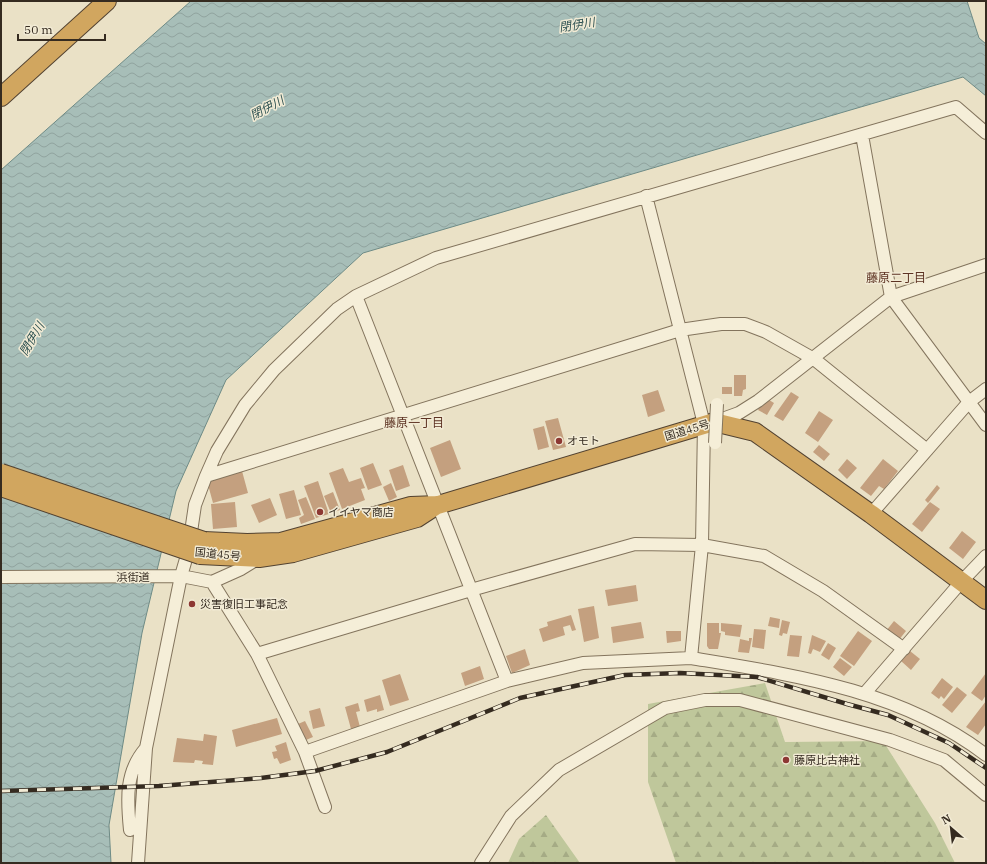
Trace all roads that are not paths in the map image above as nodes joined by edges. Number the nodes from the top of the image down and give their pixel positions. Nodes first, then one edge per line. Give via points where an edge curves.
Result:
1 (107, 1) edge
2 (1, 97) edge
3 (986, 133) edge
4 (862, 135) junction
5 (646, 196) junction
6 (986, 265) edge
7 (356, 296) junction
8 (891, 297) junction
9 (680, 330) junction
10 (814, 359) junction
11 (986, 389) edge
12 (969, 402) junction
13 (717, 404) dead end
14 (403, 415) junction
15 (709, 423) junction
16 (986, 425) edge
17 (715, 444) dead end
18 (927, 450) junction
19 (1, 473) edge
20 (206, 476) junction
21 (1, 487) edge
22 (438, 505) junction
23 (871, 514) junction
24 (702, 546) junction
25 (202, 548) junction
26 (986, 556) edge
27 (259, 558) junction
28 (181, 576) junction
29 (1, 577) edge
30 (962, 581) junction
31 (212, 582) junction
32 (471, 590) junction
33 (986, 600) edge
34 (904, 649) junction
35 (257, 654) junction
36 (691, 658) junction
37 (507, 681) junction
38 (865, 693) junction
39 (146, 748) junction
40 (305, 752) junction
41 (986, 755) edge
42 (986, 795) edge
43 (325, 807) dead end
44 (130, 830) dead end
45 (138, 863) edge
46 (481, 863) edge

1 - 2 highway
3 - 4 street via 956,107
4 - 5 street
4 - 8 street
5 - 7 street via 436,258
5 - 9 street
6 - 8 street
7 - 14 street
7 - 20 street via 337,309 274,370 245,405 217,451
8 - 10 street
8 - 12 street
9 - 10 street via 721,324 745,324 766,332
9 - 14 street
9 - 15 street
10 - 15 street via 739,413
10 - 18 street
11 - 12 street
12 - 16 street
12 - 18 street
13 - 17 street, bridge
14 - 20 street
14 - 22 street
15 - 22 highway, 国道45号
15 - 23 highway, 国道45号 via 756,432
15 - 24 street
18 - 23 street
19 - 25 highway, 国道45号, bridge
20 - 28 street via 195,505 188,552
21 - 25 highway, 国道45号, bridge
22 - 25 highway, 国道45号 via 411,506 281,542
22 - 27 highway, 国道45号 via 417,518 293,553
22 - 32 street
23 - 30 highway, 国道45号
24 - 32 street via 635,544
24 - 34 street via 764,556 823,591
24 - 36 street
25 - 27 highway, 国道45号
26 - 30 street
27 - 31 street
28 - 29 street, 浜街道
28 - 31 street, 浜街道
28 - 39 street
30 - 33 highway, 国道45号
30 - 34 street
31 - 35 street
32 - 35 street
32 - 37 street
34 - 38 street
35 - 40 street
36 - 37 street via 583,663
36 - 38 street via 802,677
37 - 40 street
38 - 41 street via 921,716 967,740
39 - 44 street via 137,757 132,768 128,796
39 - 45 street
40 - 43 street
42 - 46 street via 944,760 890,740 740,700 705,700 665,708 559,770 511,816

